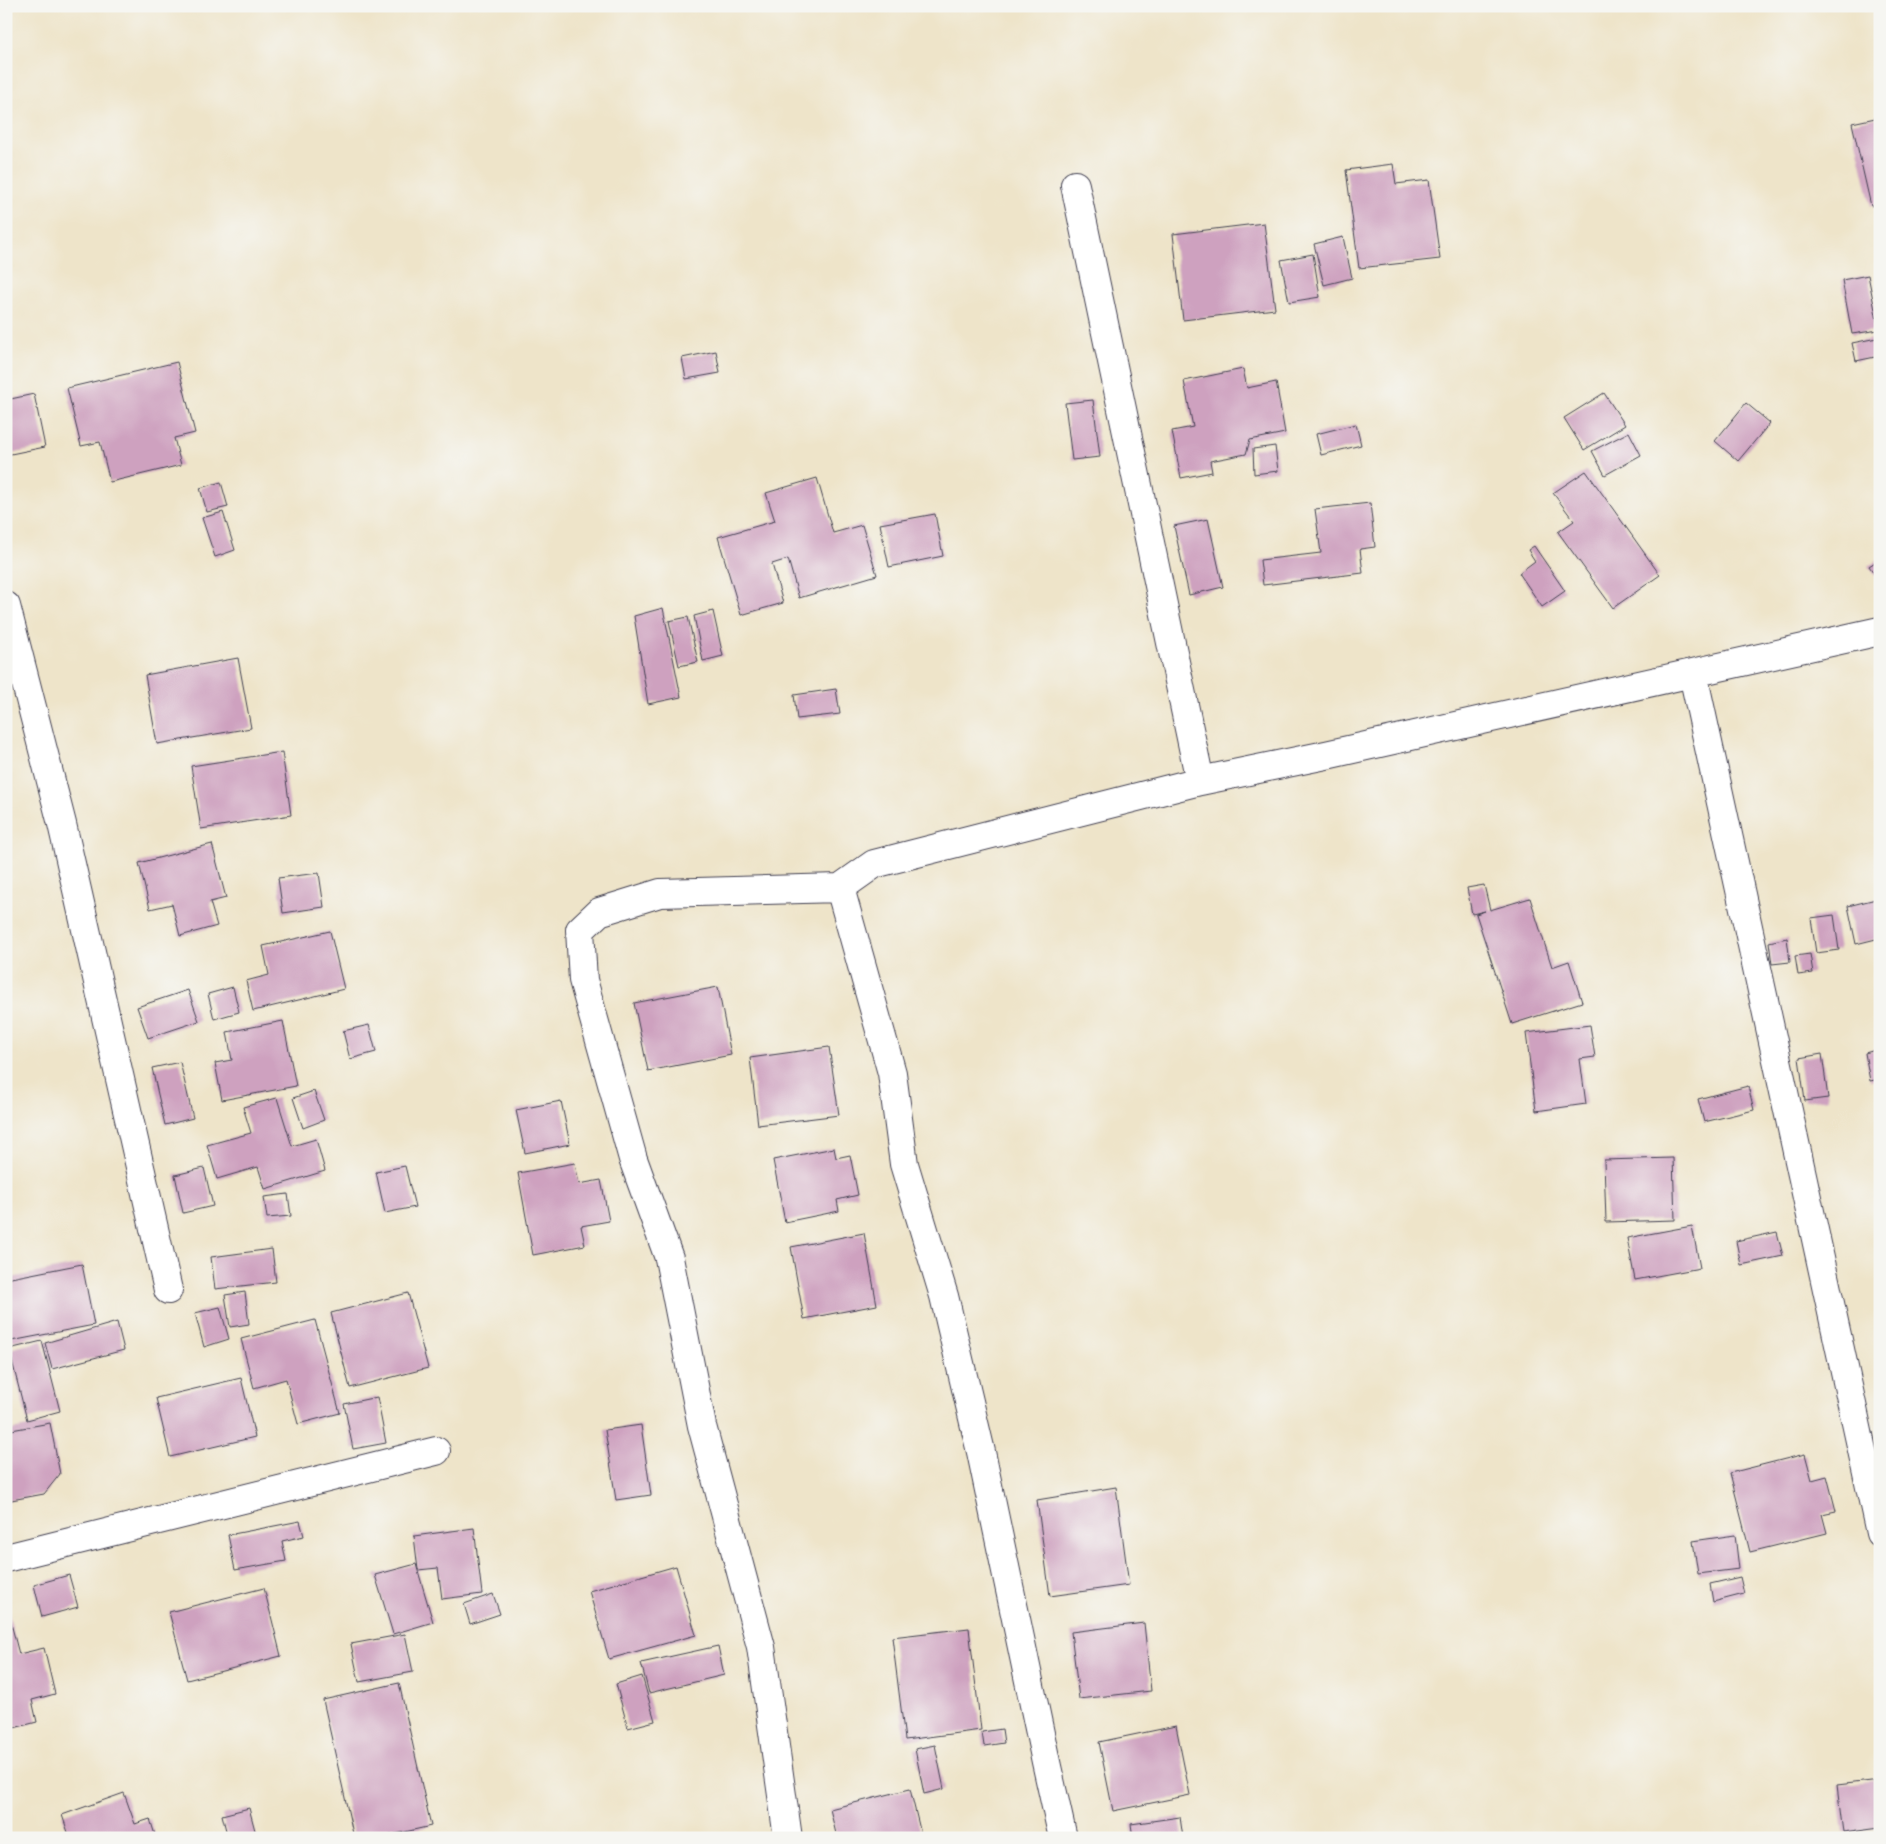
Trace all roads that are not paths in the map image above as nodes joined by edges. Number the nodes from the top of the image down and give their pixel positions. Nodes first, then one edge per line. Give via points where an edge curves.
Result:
1 (1075, 185) dead end
2 (6, 606) edge
3 (1880, 631) edge
4 (1693, 674) junction
5 (1200, 780) junction
6 (840, 888) junction
7 (168, 1290) dead end
8 (436, 1452) dead end
9 (1880, 1533) edge
10 (6, 1558) edge
11 (788, 1838) edge
12 (1063, 1838) edge

1 - 5 street
2 - 7 street via 62,824
3 - 4 street
4 - 5 street via 1326,756
4 - 9 street
5 - 6 street via 874,864
6 - 11 street via 660,893 599,912 580,930 583,980 633,1159 670,1258 702,1426 760,1647
6 - 12 street via 892,1072 904,1164 944,1296 981,1452
8 - 10 street

